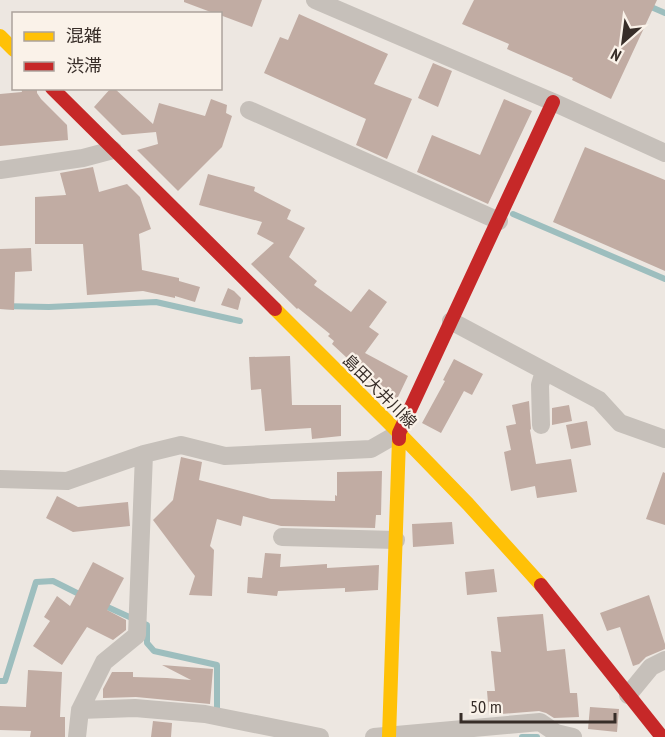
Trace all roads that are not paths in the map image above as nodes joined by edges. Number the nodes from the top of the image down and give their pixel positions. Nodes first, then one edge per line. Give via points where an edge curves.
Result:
1 (315, 0) edge
2 (0, 36) edge
3 (12, 48) edge
4 (54, 90) edge
5 (553, 102) junction
6 (249, 110) dead end
7 (113, 150) junction
8 (665, 153) edge
9 (0, 170) edge
10 (499, 221) junction
11 (451, 321) junction
12 (544, 371) junction
13 (541, 426) dead end
14 (399, 433) junction
15 (665, 439) edge
16 (144, 454) junction
17 (0, 479) edge
18 (282, 537) dead end
19 (396, 540) junction
20 (665, 660) edge
21 (628, 695) junction
22 (80, 710) junction
23 (76, 737) edge
24 (320, 737) edge
25 (374, 737) edge
26 (389, 737) edge
27 (573, 737) edge
28 (662, 737) edge

1 - 5 street
2 - 3 main road
4 - 7 main road, 島田大井川線
5 - 8 street
5 - 10 main road
6 - 10 street
7 - 9 street
7 - 14 main road, 島田大井川線
10 - 11 main road
11 - 12 street
11 - 14 main road
12 - 13 street via 540,385
12 - 15 street via 599,400 620,423
14 - 16 street via 371,449 225,456 181,445
14 - 19 main road
14 - 21 main road, 島田大井川線 via 532,574
16 - 17 street via 67,481
16 - 22 street via 137,635 104,662
18 - 19 street
19 - 26 main road
20 - 21 street via 651,667
21 - 28 main road, 島田大井川線
22 - 23 street
22 - 24 street via 135,708 205,714
25 - 26 street
26 - 27 street via 540,722 556,733

